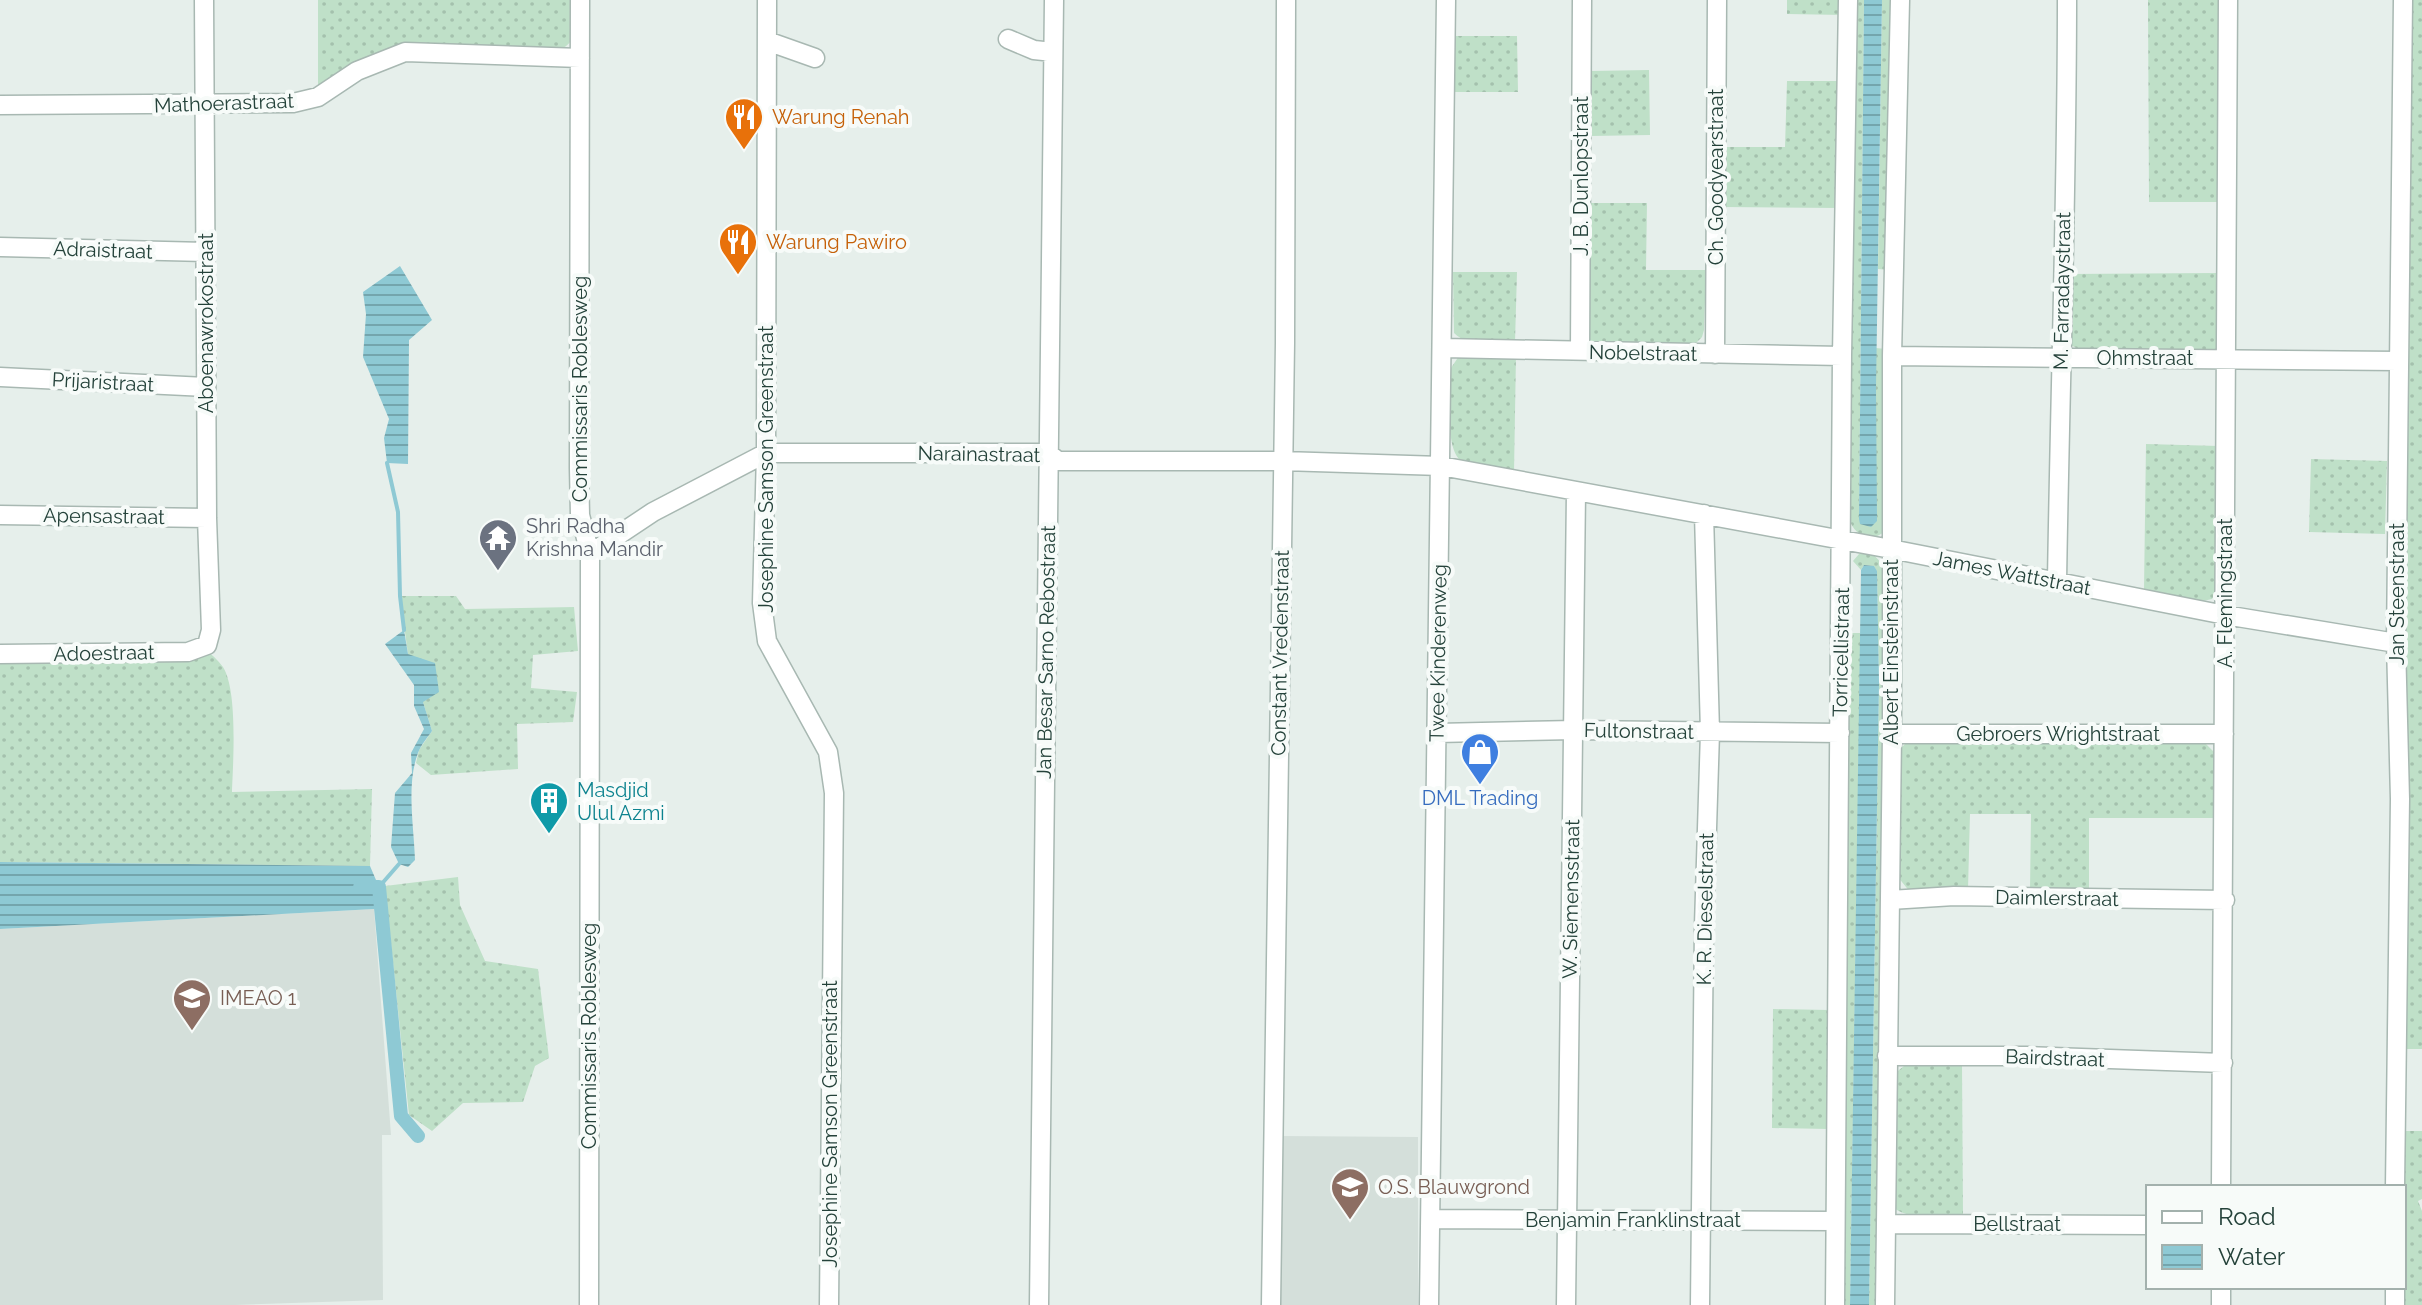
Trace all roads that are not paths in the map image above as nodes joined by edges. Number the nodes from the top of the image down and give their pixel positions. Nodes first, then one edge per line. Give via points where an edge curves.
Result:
1 (204, 0) edge
2 (580, 0) edge
3 (767, 0) edge
4 (1054, 0) edge
5 (1286, 0) edge
6 (1446, 0) edge
7 (1582, 0) edge
8 (1717, 0) edge
9 (1848, 0) edge
10 (1900, 0) edge
11 (2067, 0) edge
12 (2228, 0) edge
13 (2403, 0) edge
14 (1008, 39) dead end
15 (767, 41) junction
16 (1053, 52) junction
17 (580, 58) junction
18 (815, 58) dead end
19 (0, 105) edge
20 (203, 105) junction
21 (0, 247) edge
22 (206, 252) junction
23 (1444, 348) junction
24 (1580, 351) junction
25 (1715, 354) junction
26 (1842, 356) junction
27 (1892, 356) junction
28 (2060, 358) junction
29 (2226, 358) junction
30 (2398, 361) junction
31 (0, 377) edge
32 (206, 387) junction
33 (766, 453) junction
34 (1048, 453) junction
35 (1283, 461) junction
36 (1441, 466) junction
37 (1576, 492) junction
38 (1704, 514) junction
39 (0, 515) edge
40 (207, 518) junction
41 (1842, 541) junction
42 (1891, 549) junction
43 (590, 554) junction
44 (2057, 582) junction
45 (2225, 615) junction
46 (2396, 643) junction
47 (207, 645) joint
48 (0, 654) edge
49 (1574, 730) junction
50 (1710, 732) junction
51 (1437, 733) junction
52 (1840, 733) junction
53 (1892, 734) junction
54 (2224, 734) junction
55 (1890, 900) junction
56 (2225, 900) junction
57 (1887, 1056) junction
58 (2223, 1063) junction
59 (2221, 1185) edge
60 (2395, 1185) edge
61 (1430, 1219) junction
62 (1566, 1220) junction
63 (1835, 1221) junction
64 (1701, 1222) junction
65 (1887, 1224) junction
66 (2146, 1225) edge
67 (589, 1305) edge
68 (829, 1305) edge
69 (1039, 1305) edge
70 (1271, 1305) edge
71 (1429, 1305) edge
72 (1566, 1305) edge
73 (1700, 1305) edge
74 (1835, 1305) edge
75 (1885, 1305) edge

1 - 20 street, Aboenawrokostraat
2 - 17 street, Commissaris Roblesweg
3 - 15 street, Josephine Samson Greenstraat
4 - 16 street, Jan Besar Sarno Rebostraat
5 - 35 street, Constant Vredenstraat
6 - 23 street, Twee Kinderenweg
7 - 24 street, J. B. Dunlopstraat
8 - 25 street, Ch. Goodyearstraat
9 - 26 street, Torricellistraat
10 - 27 street, Albert Einsteinstraat
11 - 28 street, M. Farradaystraat
12 - 29 street, A. Flemingstraat
13 - 30 street, Jan Steenstraat
14 - 16 street
15 - 18 street
15 - 33 street, Josephine Samson Greenstraat
16 - 34 street, Jan Besar Sarno Rebostraat
17 - 20 street, Mathoerastraat via 405,52 357,71 318,97 293,103
17 - 43 street, Commissaris Roblesweg via 579,468 580,515
19 - 20 street, Mathoerastraat
20 - 22 street, Aboenawrokostraat
21 - 22 street, Adraistraat
22 - 32 street, Aboenawrokostraat
23 - 24 street, Nobelstraat
23 - 36 street, Twee Kinderenweg
24 - 25 street, Nobelstraat
25 - 26 street, Nobelstraat
26 - 41 street, Torricellistraat
27 - 28 street, Ohmstraat
27 - 42 street, Albert Einsteinstraat
28 - 29 street, Ohmstraat
28 - 44 street, M. Farradaystraat
29 - 30 street, Ohmstraat
29 - 45 street, A. Flemingstraat
30 - 46 street, Jan Steenstraat
31 - 32 street, Prijaristraat
32 - 40 street, Aboenawrokostraat
33 - 34 street, Narainastraat
33 - 43 street, Narainastraat via 653,512
33 - 68 street, Josephine Samson Greenstraat via 762,603 767,641 828,752 834,793
34 - 35 street, Narainastraat via 1058,461
34 - 69 street, Jan Besar Sarno Rebostraat
35 - 36 street, Narainastraat
35 - 70 street, Constant Vredenstraat
36 - 37 street, James Wattstraat
36 - 51 street, Twee Kinderenweg
37 - 38 street, James Wattstraat
37 - 49 street, W. Siemensstraat
38 - 41 street, James Wattstraat
38 - 50 street, K. R. Dieselstraat
39 - 40 street, Apensastraat
40 - 47 street, Aboenawrokostraat
41 - 42 street, James Wattstraat
41 - 52 street, Torricellistraat
42 - 44 street, James Wattstraat
42 - 53 street, Albert Einsteinstraat
43 - 67 street, Commissaris Roblesweg
44 - 45 street, James Wattstraat
45 - 46 street, James Wattstraat
45 - 54 street, A. Flemingstraat
46 - 60 street, Jan Steenstraat via 2400,799
47 - 48 street, Adoestraat via 188,652
49 - 50 street, Fultonstraat
49 - 51 street, Fultonstraat
49 - 62 street, W. Siemensstraat
50 - 52 street, Fultonstraat
50 - 64 street, K. R. Dieselstraat
51 - 61 street, Twee Kinderenweg
52 - 63 street, Torricellistraat
53 - 54 street, Gebroers Wrightstraat
53 - 55 street, Albert Einsteinstraat
54 - 56 street, A. Flemingstraat
55 - 56 street, Daimlerstraat
55 - 57 street, Albert Einsteinstraat
56 - 58 street, A. Flemingstraat
57 - 58 street, Bairdstraat
57 - 65 street, Albert Einsteinstraat
58 - 59 street, A. Flemingstraat
61 - 62 street, Benjamin Franklinstraat
61 - 71 street, Twee Kinderenweg
62 - 64 street, Benjamin Franklinstraat
62 - 72 street, W. Siemensstraat
63 - 64 street, Benjamin Franklinstraat
63 - 74 street, Torricellistraat
64 - 73 street, K. R. Dieselstraat
65 - 66 street, Bellstraat
65 - 75 street, Albert Einsteinstraat

